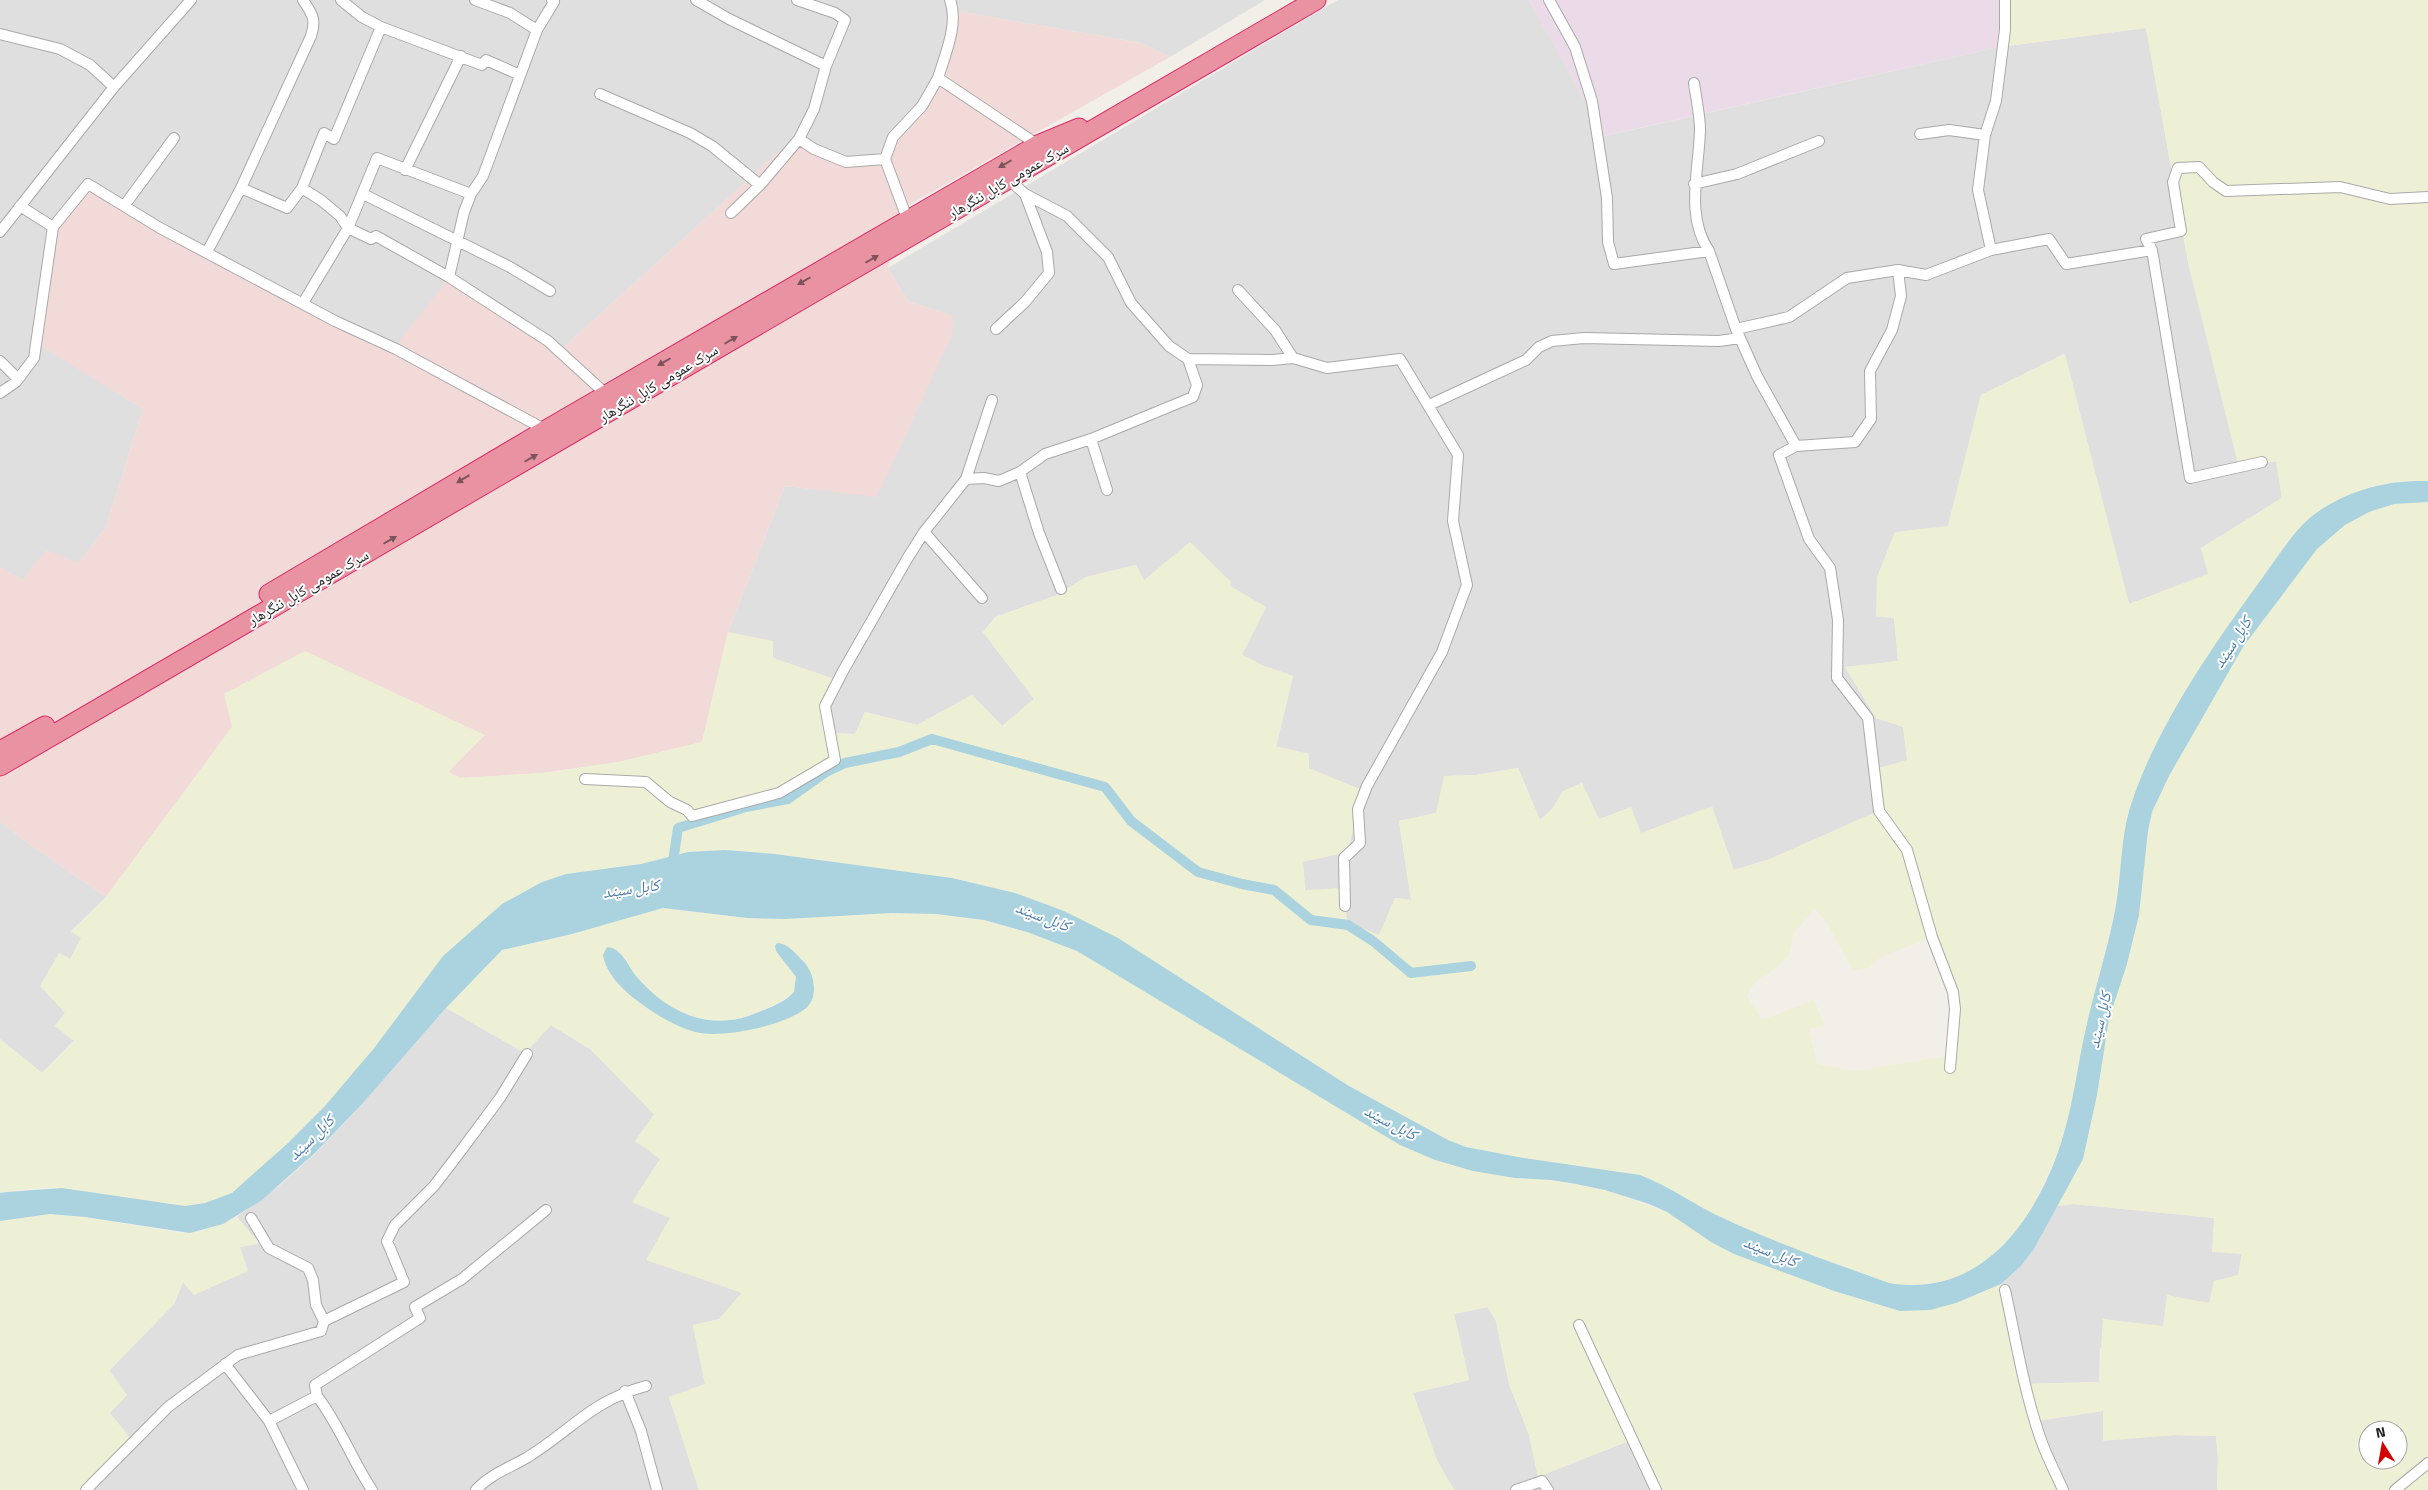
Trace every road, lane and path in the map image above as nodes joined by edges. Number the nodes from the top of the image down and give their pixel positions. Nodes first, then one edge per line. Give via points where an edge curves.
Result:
1 (191, 0) edge
2 (305, 0) edge
3 (341, 0) edge
4 (475, 0) edge
5 (552, 0) edge
6 (696, 0) edge
7 (797, 0) edge
8 (950, 0) edge
9 (1290, 0) edge
10 (1316, 0) edge
11 (1549, 0) edge
12 (2005, 0) edge
13 (381, 27) junction
14 (537, 30) junction
15 (0, 34) edge
16 (461, 56) junction
17 (826, 66) junction
18 (520, 75) junction
19 (938, 78) junction
20 (1694, 83) dead end
21 (114, 87) junction
22 (600, 94) dead end
23 (1920, 134) dead end
24 (1986, 135) junction
25 (174, 138) dead end
26 (800, 139) junction
27 (1819, 141) dead end
28 (1038, 145) junction
29 (885, 159) junction
30 (405, 170) junction
31 (1009, 180) junction
32 (1694, 184) junction
33 (760, 185) junction
34 (241, 188) junction
35 (302, 188) junction
36 (363, 194) junction
37 (471, 194) junction
38 (1025, 194) junction
39 (2428, 197) edge
40 (20, 206) junction
41 (124, 206) junction
42 (731, 213) dead end
43 (908, 221) junction
44 (53, 227) junction
45 (348, 228) junction
46 (0, 232) edge
47 (458, 242) junction
48 (1991, 250) junction
49 (2152, 250) junction
50 (1709, 251) junction
51 (206, 252) junction
52 (1898, 270) junction
53 (450, 277) junction
54 (1238, 290) dead end
55 (550, 291) dead end
56 (303, 303) junction
57 (996, 329) dead end
58 (1738, 333) junction
59 (1293, 358) junction
60 (1188, 359) junction
61 (0, 362) edge
62 (18, 379) junction
63 (0, 393) edge
64 (606, 395) junction
65 (992, 400) dead end
66 (1429, 405) junction
67 (546, 430) junction
68 (1091, 439) junction
69 (1796, 446) junction
70 (2262, 462) dead end
71 (1020, 472) junction
72 (966, 479) junction
73 (1107, 490) dead end
74 (924, 532) junction
75 (1061, 589) dead end
76 (982, 598) dead end
77 (0, 751) edge
78 (0, 766) edge
79 (585, 779) dead end
80 (1345, 906) dead end
81 (527, 1054) dead end
82 (1950, 1068) dead end
83 (546, 1210) dead end
84 (251, 1218) dead end
85 (2005, 1290) dead end
86 (324, 1321) junction
87 (1579, 1326) dead end
88 (225, 1364) junction
89 (646, 1386) dead end
90 (625, 1391) junction
91 (317, 1396) junction
92 (269, 1421) junction
93 (2428, 1463) edge
94 (86, 1490) edge
95 (304, 1490) edge
96 (372, 1490) edge
97 (476, 1490) edge
98 (657, 1490) edge
99 (1516, 1490) edge
100 (1548, 1490) edge
101 (1656, 1490) edge
102 (2063, 1490) edge
103 (2395, 1490) edge

1 - 21 street
2 - 34 street via 315,25
3 - 13 street
4 - 14 street via 510,14
5 - 14 street via 554,2
6 - 17 street
7 - 17 street via 835,13 845,20
8 - 19 street via 953,8 948,46
9 - 28 highway, سرک عمومی کابل ننگرهار via 1078,128
10 - 31 highway, سرک عمومی کابل ننگرهار
11 - 50 street via 1575,48 1592,101 1607,198 1608,242 1614,264
12 - 24 street via 2005,30 1996,101
13 - 16 street
13 - 35 street via 334,138 324,133
14 - 18 street
15 - 21 street via 60,49 90,64
16 - 18 street via 482,65 486,60
16 - 30 street
17 - 26 street via 814,110
18 - 37 street via 483,176
19 - 28 street
19 - 29 street via 922,106 893,137
20 - 32 street via 1700,129
21 - 40 street
22 - 33 street via 712,146
23 - 24 street via 1950,130
24 - 48 street via 1978,190
25 - 41 street
26 - 29 street via 814,149 846,162
26 - 33 street
27 - 32 street via 1737,174
28 -> 43 highway, سرک عمومی کابل ننگرهار
29 - 43 street
30 - 36 street via 377,158
30 - 37 street
31 - 38 street
78 -> 31 highway, سرک عمومی کابل ننگرهار
32 - 50 street via 1699,237
33 - 42 street
34 - 35 street via 287,208
34 - 51 street
35 - 45 street via 340,216
36 - 45 street
36 - 47 street
37 - 47 street
38 - 57 street via 1047,252 1048,273 1025,302
38 - 60 street via 1067,216 1108,257 1131,303 1169,346
39 - 49 street via 2390,199 2340,188 2226,191 2199,167 2178,168 2173,182 2181,231 2146,240
40 - 44 street
40 - 46 street
41 - 44 street via 88,184
41 - 51 street
43 -> 64 highway, سرک عمومی کابل ننگرهار
44 - 62 street via 34,358
45 - 53 street via 371,239 376,236
45 - 56 street
47 - 53 street
47 - 55 street
48 - 49 street via 2050,239 2066,264
48 - 52 street via 1926,275
49 - 70 street via 2190,478
50 - 58 street
51 - 56 street
52 - 58 street via 1847,278 1789,317
52 - 69 street via 1901,296 1894,321 1870,372 1871,419 1855,442
53 - 64 street via 548,341
54 - 59 street via 1275,330
56 - 67 street
58 - 66 street via 1719,341 1584,338 1552,341 1539,347 1526,360
58 - 69 street via 1756,376
59 - 60 street
59 - 66 street via 1327,368 1400,359
60 - 68 street via 1197,385 1193,397
61 - 62 street
62 - 63 street
64 - 67 highway, سرک عمومی کابل ننگرهار
65 - 72 street
66 - 80 street via 1458,455 1453,521 1467,585 1442,652 1367,786 1358,809 1360,843 1344,858
67 -> 77 highway, سرک عمومی کابل ننگرهار
68 - 71 street via 1045,454
68 - 73 street
69 - 82 street via 1779,455 1809,540 1830,568 1838,620 1837,678 1868,718 1879,811 1908,850 1932,937 1953,992 1956,1009
71 - 72 street via 999,481
71 - 75 street
72 - 74 street
74 - 76 street
74 - 79 street via 825,706 835,760 779,793 692,816 646,782
81 - 86 street via 500,1098 434,1186 395,1224 387,1241 404,1282
83 - 91 street via 462,1279 415,1307 420,1318 315,1385
84 - 86 street via 269,1248 308,1268 316,1305
85 - 102 street via 2032,1410
86 - 88 street via 321,1331 238,1355
87 - 101 street
88 - 92 street
88 - 94 street via 168,1407
89 - 90 street
90 - 97 street via 606,1400
90 - 98 street via 641,1431
91 - 92 street
91 - 96 street via 340,1430
92 - 95 street
93 - 103 street
99 - 100 street via 1542,1480

